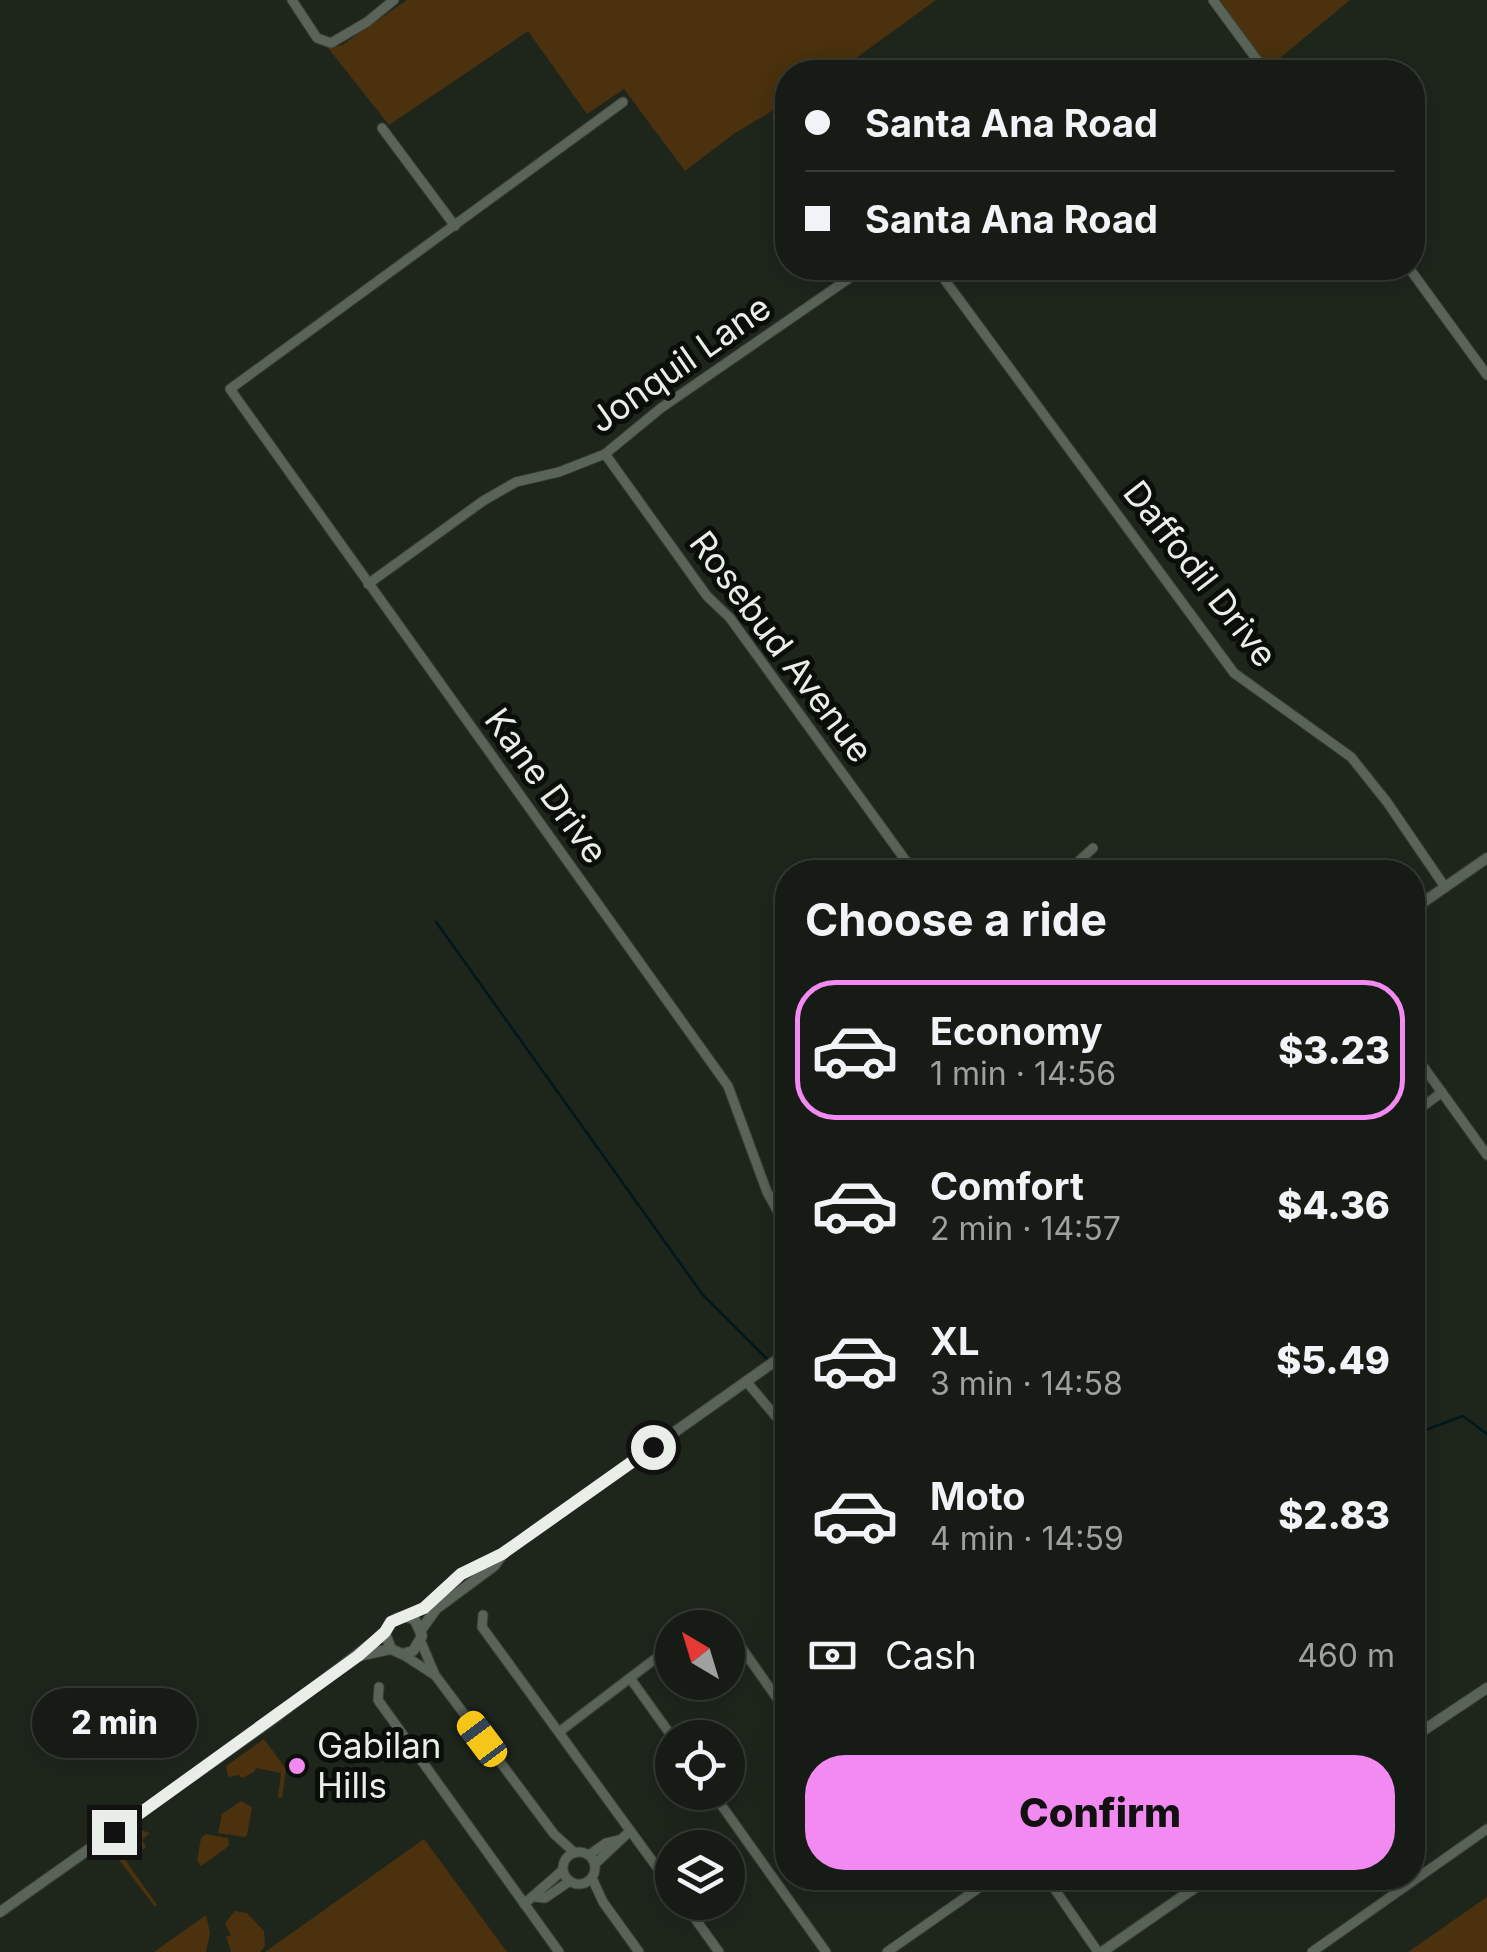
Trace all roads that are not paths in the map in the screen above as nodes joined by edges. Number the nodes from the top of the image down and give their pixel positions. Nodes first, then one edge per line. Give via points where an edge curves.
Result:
1 (292, 0) edge
2 (394, 0) edge
3 (1213, 0) edge
4 (1257, 60) edge
5 (623, 102) dead end
6 (382, 128) dead end
7 (455, 226) junction
8 (847, 280) edge
9 (945, 280) edge
10 (1418, 280) edge
11 (1487, 374) edge
12 (605, 454) junction
13 (368, 584) junction
14 (1093, 848) dead end
15 (1487, 858) edge
16 (905, 860) edge
17 (1080, 860) edge
18 (1444, 887) junction
19 (1425, 901) edge
20 (1425, 1069) edge
21 (1442, 1092) junction
22 (1425, 1105) edge
23 (1487, 1155) edge
24 (775, 1206) edge
25 (775, 1361) edge
26 (746, 1381) junction
27 (775, 1416) edge
28 (502, 1554) junction
29 (484, 1614) dead end
30 (406, 1617) junction
31 (385, 1632) junction
32 (421, 1636) junction
33 (397, 1651) junction
34 (745, 1653) edge
35 (358, 1656) junction
36 (655, 1659) edge
37 (435, 1675) junction
38 (630, 1678) junction
39 (379, 1687) dead end
40 (1487, 1688) edge
41 (775, 1696) edge
42 (660, 1720) edge
43 (1425, 1729) edge
44 (559, 1732) junction
45 (725, 1810) edge
46 (1487, 1829) edge
47 (630, 1830) junction
48 (568, 1860) junction
49 (592, 1860) junction
50 (655, 1865) edge
51 (1425, 1871) edge
52 (592, 1878) junction
53 (775, 1880) edge
54 (575, 1883) junction
55 (782, 1890) edge
56 (976, 1890) edge
57 (1056, 1890) edge
58 (1191, 1890) edge
59 (1398, 1890) edge
60 (535, 1897) junction
61 (603, 1902) junction
62 (524, 1904) junction
63 (0, 1912) edge
64 (696, 1920) edge
65 (560, 1952) edge
66 (639, 1952) edge
67 (719, 1952) edge
68 (826, 1952) edge
69 (887, 1952) edge
70 (1100, 1952) edge
71 (1312, 1952) edge

1 - 2 street via 317,38 331,44
3 - 4 street
5 - 7 street
6 - 7 street
7 - 13 street, Kane Drive via 230,389
8 - 12 street, Jonquil Lane
9 - 18 street, Daffodil Drive via 1234,672 1352,757
10 - 11 street
12 - 13 street, Jonquil Lane via 516,482
12 - 16 street, Rosebud Avenue
13 - 24 street, Kane Drive via 728,1086
14 - 17 street
15 - 18 street
18 - 19 street
20 - 21 street
21 - 22 street
21 - 23 street
25 - 26 street
26 - 27 street
26 - 28 street
28 - 30 street via 461,1574
28 - 32 street via 436,1609
29 - 44 street via 482,1626
30 - 31 street
30 - 32 street
31 - 33 street
31 - 35 street
32 - 33 street via 413,1651
32 - 37 street
33 - 35 street
33 - 37 street
34 - 41 street
35 - 63 street
36 - 38 street
37 - 48 street
38 - 42 street
38 - 44 street
39 - 62 street via 378,1700
40 - 43 street
44 - 47 street
45 - 53 street
46 - 51 street
47 - 49 street
47 - 50 street
48 - 49 street
48 - 54 street
48 - 60 street
49 - 52 street
52 - 54 street
52 - 61 street
54 - 60 street
54 - 61 street
55 - 68 street
56 - 69 street
57 - 70 street
58 - 70 street
59 - 71 street
60 - 62 street
61 - 66 street
62 - 65 street
64 - 67 street

